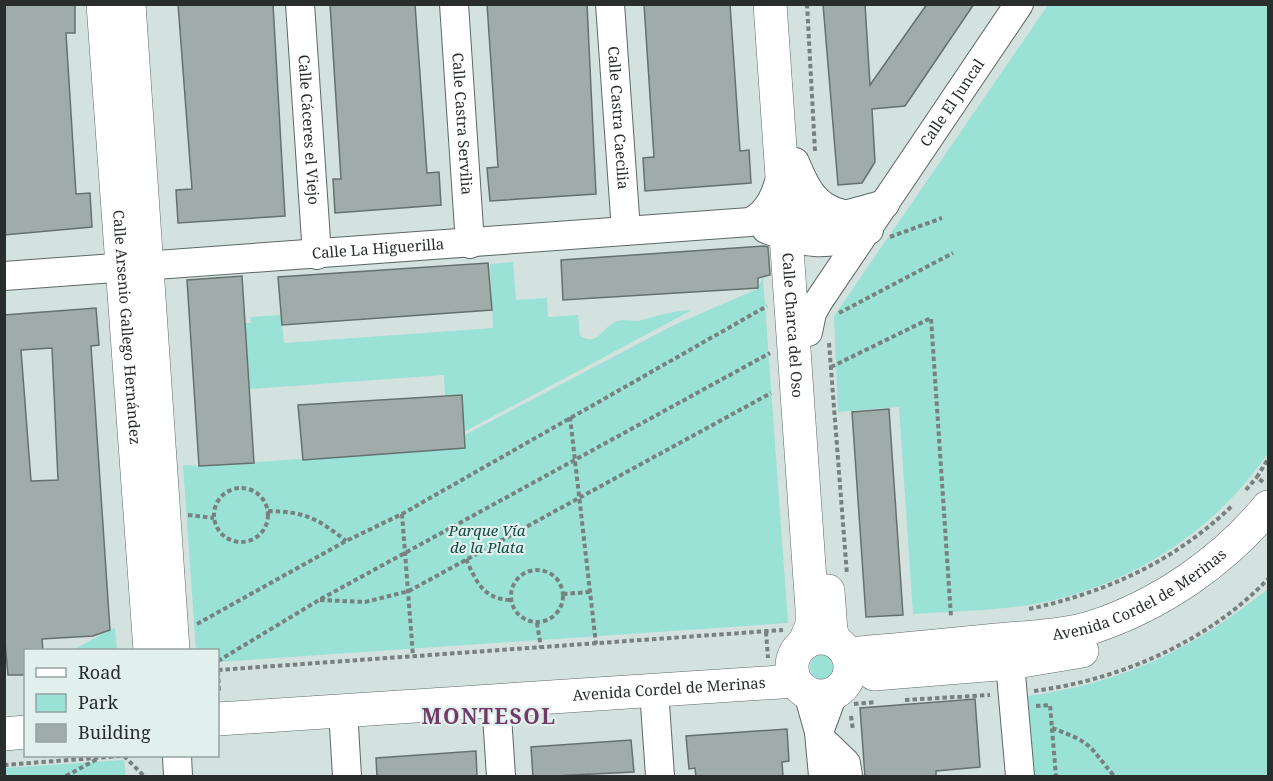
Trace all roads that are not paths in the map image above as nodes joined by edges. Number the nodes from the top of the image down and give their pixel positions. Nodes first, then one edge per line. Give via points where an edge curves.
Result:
1 (103, 4) edge
2 (129, 4) edge
3 (300, 4) edge
4 (454, 4) edge
5 (610, 4) edge
6 (770, 4) edge
7 (784, 4) edge
8 (1019, 4) edge
9 (798, 165) junction
10 (885, 204) junction
11 (845, 215) junction
12 (780, 229) junction
13 (626, 231) junction
14 (878, 234) junction
15 (471, 243) junction
16 (317, 255) junction
17 (134, 267) junction
18 (4, 276) edge
19 (812, 327) junction
20 (1256, 500) edge
21 (1269, 541) edge
22 (172, 638) edge
23 (150, 649) edge
24 (1010, 663) junction
25 (817, 664) junction
26 (654, 690) junction
27 (219, 692) edge
28 (219, 692) edge
29 (496, 700) junction
30 (343, 710) junction
31 (24, 711) edge
32 (4, 712) edge
33 (24, 732) edge
34 (4, 734) edge
35 (820, 735) junction
36 (347, 777) edge
37 (501, 777) edge
38 (660, 777) edge
39 (822, 777) edge
40 (848, 777) edge
41 (1020, 777) edge

1 - 17 main road, Calle Arsenio Gallego Hernández
2 - 17 main road, Calle Arsenio Gallego Hernández
3 - 16 street, Calle Cáceres el Viejo
4 - 15 street, Calle Castra Servilia
5 - 13 street, Calle Castra Caecilia
6 - 9 main road, Calle Charca del Oso
7 - 9 main road, Calle Charca del Oso
8 - 10 street, Calle El Juncal
9 - 11 street via 813,197 831,212
9 - 12 main road, Calle Charca del Oso
10 - 11 street
10 - 14 street, Calle El Juncal
11 - 12 street
12 - 13 street, Calle La Higuerilla
12 - 14 street via 834,244
12 - 19 main road, Calle Charca del Oso
13 - 15 street, Calle La Higuerilla
14 - 19 street, Calle El Juncal via 818,302 812,313
15 - 16 street, Calle La Higuerilla
16 - 17 street, Calle La Higuerilla
17 - 18 street, Calle La Higuerilla
17 - 22 main road, Calle Arsenio Gallego Hernández
17 - 23 main road, Calle Arsenio Gallego Hernández
19 - 25 main road, Calle Charca del Oso via 831,632
20 - 25 main road, Avenida Cordel de Merinas via 1214,560 1139,609 1091,627
21 - 24 main road, Avenida Cordel de Merinas via 1230,577 1150,628 1099,648
24 - 25 main road, Avenida Cordel de Merinas
24 - 41 street
25 - 26 main road, Avenida Cordel de Merinas
25 - 27 main road, Avenida Cordel de Merinas
25 - 35 street
26 - 29 main road, Avenida Cordel de Merinas
26 - 38 street
28 - 30 main road, Avenida Cordel de Merinas
29 - 30 main road, Avenida Cordel de Merinas
29 - 37 street
30 - 36 street
31 - 32 main road
33 - 34 main road
35 - 39 street
35 - 40 street via 846,763

